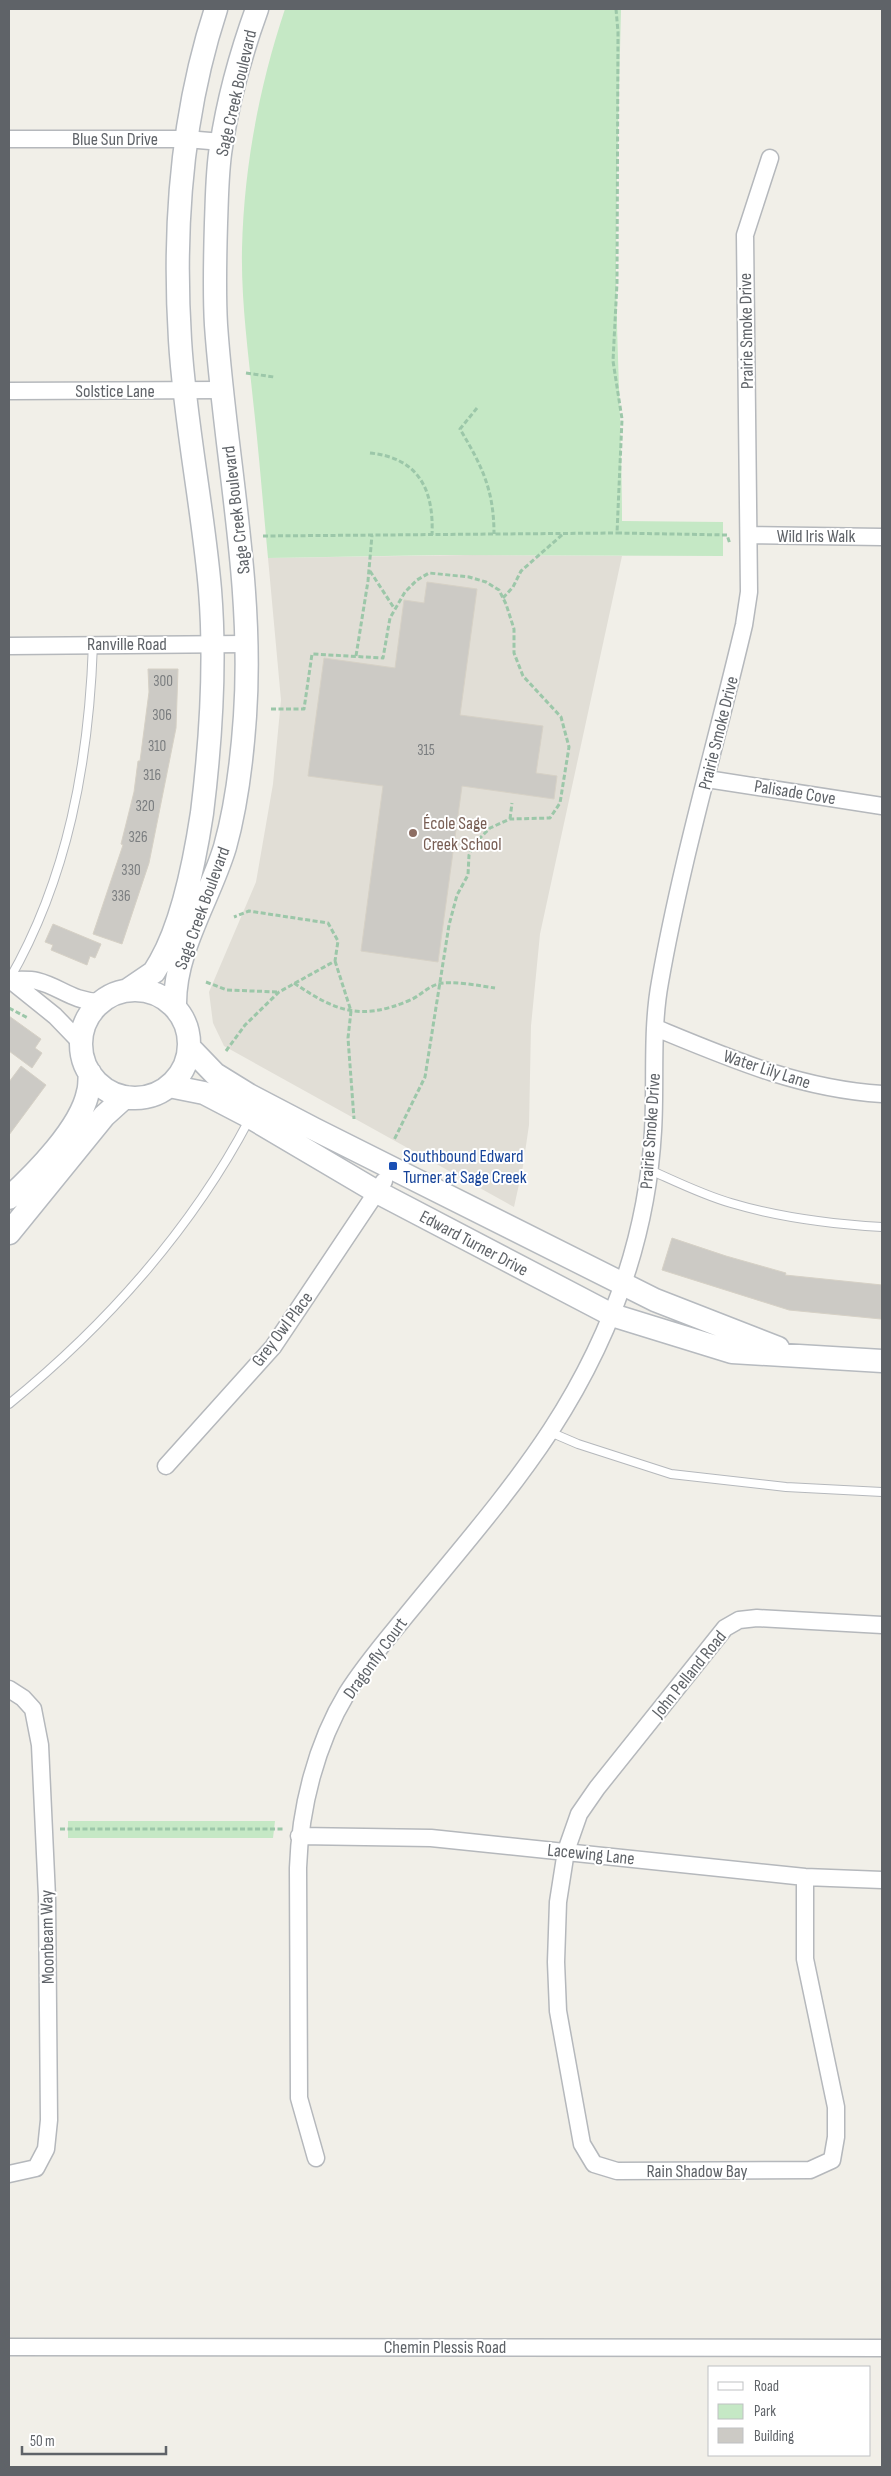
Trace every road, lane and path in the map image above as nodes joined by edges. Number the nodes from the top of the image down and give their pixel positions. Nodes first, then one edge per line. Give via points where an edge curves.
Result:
1 (216, 9) edge
2 (257, 9) edge
3 (616, 9) edge
4 (9, 139) edge
5 (186, 139) junction
6 (222, 142) junction
7 (770, 158) dead end
8 (246, 373) dead end
9 (274, 378) dead end
10 (185, 390) junction
11 (222, 390) junction
12 (9, 391) edge
13 (478, 408) dead end
14 (370, 452) dead end
15 (617, 533) junction
16 (494, 534) junction
17 (563, 534) junction
18 (372, 535) junction
19 (432, 535) junction
20 (263, 536) dead end
21 (882, 536) edge
22 (749, 542) junction
23 (369, 570) junction
24 (503, 598) junction
25 (394, 608) junction
26 (93, 644) junction
27 (212, 644) junction
28 (246, 644) junction
29 (9, 646) edge
30 (356, 656) junction
31 (271, 709) dead end
32 (707, 779) junction
33 (512, 803) dead end
34 (882, 806) edge
35 (510, 819) junction
36 (234, 917) dead end
37 (335, 961) junction
38 (9, 980) edge
39 (206, 982) dead end
40 (294, 983) junction
41 (440, 983) junction
42 (495, 988) dead end
43 (128, 989) junction
44 (279, 992) junction
45 (100, 1002) junction
46 (175, 1006) junction
47 (351, 1011) junction
48 (656, 1028) junction
49 (81, 1043) junction
50 (190, 1048) junction
51 (226, 1051) dead end
52 (90, 1073) junction
53 (170, 1086) junction
54 (882, 1094) edge
55 (125, 1097) junction
56 (255, 1109) junction
57 (354, 1119) dead end
58 (394, 1140) dead end
59 (650, 1170) junction
60 (381, 1187) junction
61 (9, 1198) edge
62 (882, 1228) edge
63 (9, 1233) edge
64 (617, 1301) junction
65 (795, 1355) junction
66 (882, 1360) edge
67 (9, 1404) edge
68 (550, 1432) junction
69 (166, 1466) dead end
70 (882, 1492) edge
71 (882, 1625) edge
72 (9, 1688) edge
73 (44, 1829) junction
74 (299, 1836) junction
75 (566, 1850) junction
76 (805, 1877) junction
77 (882, 1880) edge
78 (316, 2158) dead end
79 (9, 2174) edge
80 (9, 2347) edge
81 (882, 2348) edge

1 - 5 street, Sage Creek Boulevard via 198,68
2 - 6 street, Sage Creek Boulevard via 241,56
3 - 15 path via 617,274 613,360 622,419
4 - 5 street, Blue Sun Drive
5 - 6 street, Blue Sun Drive
5 - 10 street, Sage Creek Boulevard via 177,276
6 - 11 street, Sage Creek Boulevard via 214,267
7 - 22 street, Prairie Smoke Drive via 745,235
8 - 9 path
10 - 11 street, Solstice Lane
10 - 12 street, Solstice Lane
10 - 27 street, Sage Creek Boulevard via 210,591
11 - 28 street, Sage Creek Boulevard via 240,534
13 - 16 path via 460,429 487,481 494,505
14 - 19 path via 399,460 422,482 429,494
15 - 17 path
15 - 22 path via 727,535 734,548
16 - 17 path
16 - 19 path
17 - 24 path via 521,570
18 - 19 path
18 - 20 path
18 - 23 path
21 - 22 street, Wild Iris Walk
22 - 32 street, Prairie Smoke Drive via 749,592 744,625
23 - 25 path
23 - 30 path
24 - 25 path via 499,590 486,582 429,573 405,592
24 - 35 path via 514,629 514,653 523,676 561,717 568,748 560,803 550,818
25 - 30 path via 383,658
26 - 27 street, Ranville Road
26 - 29 street, Ranville Road
26 - 38 lane via 88,734 69,830 55,879 31,939
27 - 28 street, Ranville Road
27 - 43 street, Sage Creek Boulevard via 210,742 197,848 188,887 154,972
28 - 46 street, Sage Creek Boulevard via 245,712 235,804 209,891 178,968
30 - 31 path via 312,654 304,709
32 - 34 street, Palisade Cove
32 - 48 street, Prairie Smoke Drive via 670,930 659,987
33 - 35 path
35 - 41 path via 490,828 468,855 468,875 457,895 449,925
36 - 37 path via 249,911 328,923 338,941
37 - 40 path
37 - 47 path
38 - 45 street via 37,981 67,995
38 - 49 street via 55,1016
39 - 44 path via 227,990
40 - 44 path
40 - 47 path via 322,1002
41 - 42 path
41 - 47 path via 410,1000 380,1011
41 - 58 path via 425,1077
43 - 45 street
43 - 46 street via 149,990
44 - 51 path
45 - 49 street via 83,1028
46 - 50 street via 187,1026
47 - 57 path via 348,1038
48 - 54 street, Water Lily Lane via 736,1061 791,1079 846,1091
48 - 59 street, Prairie Smoke Drive
49 - 52 street via 85,1066
50 - 53 street via 184,1069
50 - 56 street, Edward Turner Drive
52 - 55 street via 105,1088
52 - 61 street via 88,1092 79,1116 58,1145
53 - 55 street via 153,1095
53 - 56 street, Edward Turner Drive
55 - 63 street via 104,1116
56 - 60 street, Edward Turner Drive
56 - 64 street, Edward Turner Drive
56 - 67 lane via 206,1190 143,1274 80,1342
59 - 62 lane via 730,1203 810,1221
59 - 64 street, Prairie Smoke Drive via 641,1226
60 - 64 street, Edward Turner Drive
60 - 69 street, Grey Owl Place via 273,1347
64 - 65 street, Edward Turner Drive via 655,1300
64 - 65 street, Edward Turner Drive via 732,1352
64 - 68 street, Dragonfly Court via 598,1349
65 - 66 street, Edward Turner Drive
68 - 70 lane via 672,1474 786,1487
68 - 74 street, Dragonfly Court via 506,1494 376,1652 347,1694 323,1744
71 - 75 street, John Pelland Road via 757,1618 738,1620 725,1628 597,1788 579,1814
72 - 73 street, Moonbeam Way via 33,1708 40,1745
73 - 74 path via 286,1830
73 - 79 street, Moonbeam Way via 49,2110 46,2149 36,2168
74 - 75 street, Lacewing Lane via 431,1838
74 - 78 street, Dragonfly Court via 298,2098
75 - 76 street, Lacewing Lane
75 - 76 street, Rain Shadow Bay via 558,1902 558,2011 582,2144 594,2164 617,2171 810,2170 832,2160 836,2107 805,1959
76 - 77 street, Lacewing Lane
80 - 81 street, Chemin Plessis Road

